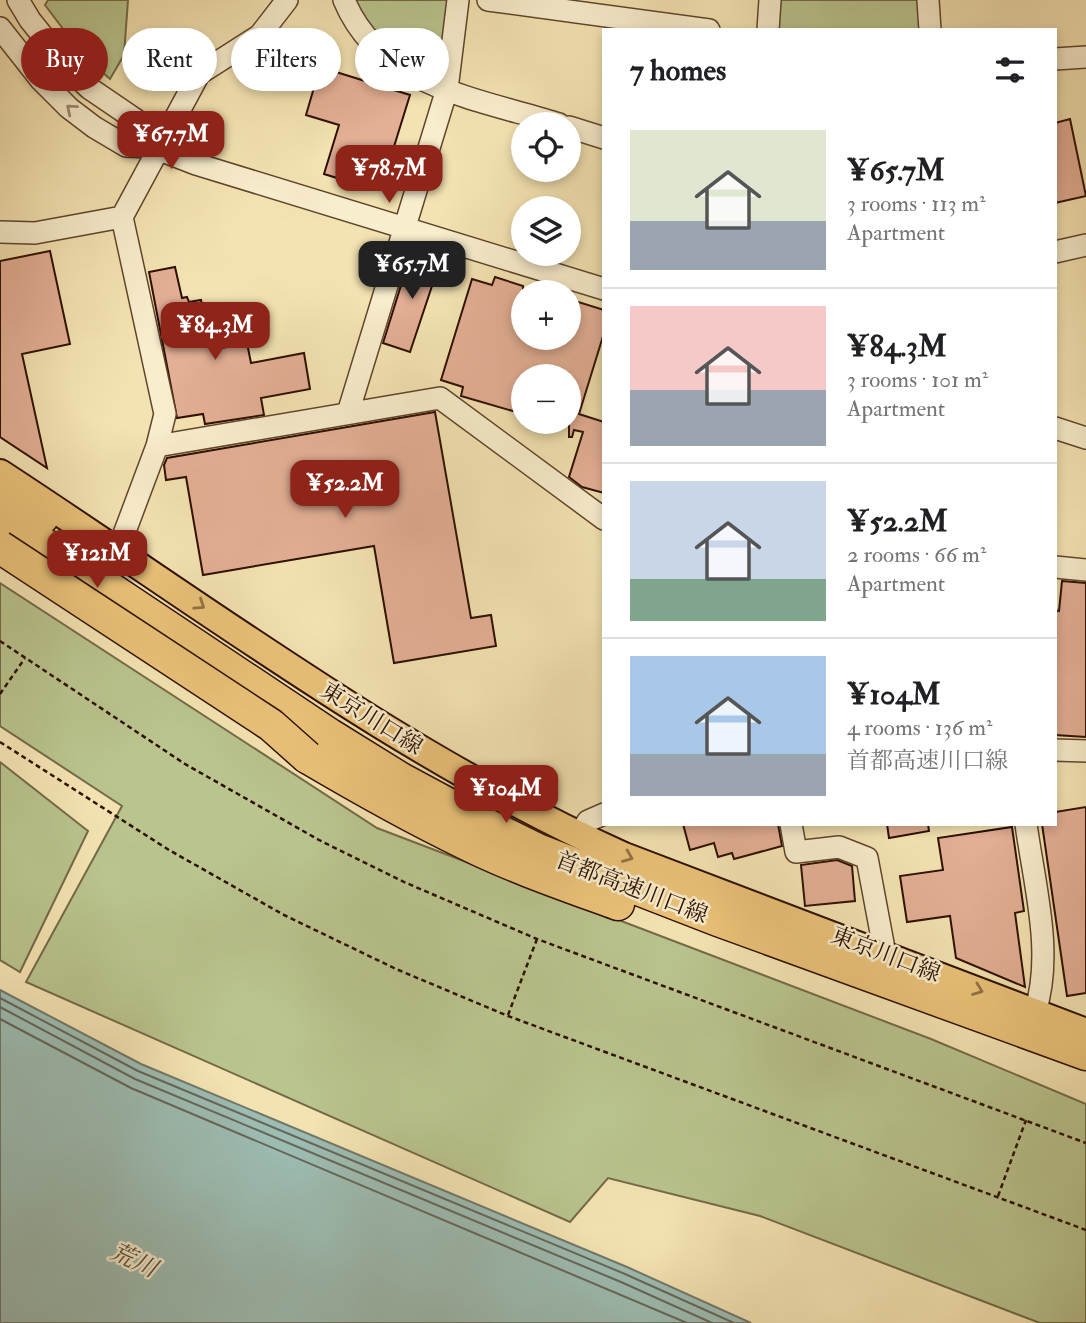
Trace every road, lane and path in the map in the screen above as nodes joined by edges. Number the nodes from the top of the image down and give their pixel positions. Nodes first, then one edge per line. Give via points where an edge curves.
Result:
1 (18, 0) edge
2 (287, 0) edge
3 (344, 0) edge
4 (458, 0) edge
5 (488, 0) edge
6 (770, 0) edge
7 (928, 0) edge
8 (0, 28) edge
9 (360, 28) edge
10 (694, 28) edge
11 (768, 28) edge
12 (930, 28) edge
13 (1086, 57) edge
14 (1057, 59) edge
15 (449, 73) edge
16 (449, 90) edge
17 (446, 91) edge
18 (521, 112) edge
19 (581, 131) edge
20 (602, 137) edge
21 (155, 148) junction
22 (122, 217) junction
23 (404, 226) junction
24 (0, 232) edge
25 (1086, 245) edge
26 (1057, 252) edge
27 (602, 288) edge
28 (348, 413) junction
29 (1057, 429) edge
30 (1086, 438) edge
31 (157, 446) junction
32 (0, 473) edge
33 (0, 489) edge
34 (0, 515) edge
35 (602, 518) edge
36 (0, 537) edge
37 (0, 547) edge
38 (118, 550) junction
39 (0, 554) edge
40 (0, 561) edge
41 (1057, 567) edge
42 (1086, 570) edge
43 (0, 641) edge
44 (173, 654) junction
45 (25, 658) junction
46 (0, 694) edge
47 (0, 742) edge
48 (1057, 750) edge
49 (1086, 751) edge
50 (307, 757) junction
51 (602, 815) edge
52 (479, 821) junction
53 (791, 826) edge
54 (1026, 826) edge
55 (579, 835) junction
56 (537, 939) junction
57 (885, 954) junction
58 (1035, 1012) junction
59 (508, 1016) junction
60 (1086, 1032) edge
61 (1086, 1054) edge
62 (1086, 1064) edge
63 (1086, 1075) edge
64 (1026, 1120) junction
65 (1086, 1143) edge
66 (998, 1197) junction
67 (1086, 1230) edge

1 - 21 street via 70,70 136,120
2 - 21 street via 260,35 199,74
3 - 9 street
4 - 15 street
5 - 10 street
6 - 11 street
7 - 12 street
21 -> 8 street via 126,146 68,108
13 - 14 street
16 - 18 street
17 - 23 street
19 - 20 street
21 - 22 street
21 - 23 street
22 - 24 street via 35,233
22 - 31 street via 165,414
23 - 27 street
23 - 28 street
25 - 26 street
28 - 31 street
28 - 35 street via 440,398
29 - 30 street
31 - 38 street
32 - 38 main road, 東京川口線
33 - 52 highway
34 - 52 highway, 首都高速川口線 via 330,735
36 - 44 main road, 東京川口線
37 - 50 highway, bridge via 271,725
38 -> 55 main road, 東京川口線 via 370,719 481,785
39 - 50 highway, 首都高速川口線, bridge
40 - 44 street
41 - 42 street
43 - 45 path
44 - 62 main road, 東京川口線 via 393,792 513,851 683,919
45 - 46 path
45 - 56 path via 118,722 255,805 385,873
47 - 59 path via 157,843 284,915
48 - 49 street
50 - 63 highway, 首都高速川口線 via 379,800 548,879
51 - 55 street via 588,821
52 - 61 highway, 首都高速川口線 via 540,852
53 - 57 street via 796,852 839,847 867,858
54 - 58 street via 1042,941 1042,990
55 -> 57 main road, 東京川口線
56 - 59 path
56 - 64 path
57 -> 58 main road, 東京川口線
58 - 60 main road, 東京川口線
59 - 66 path
64 - 65 path
64 - 66 path
66 - 67 path

